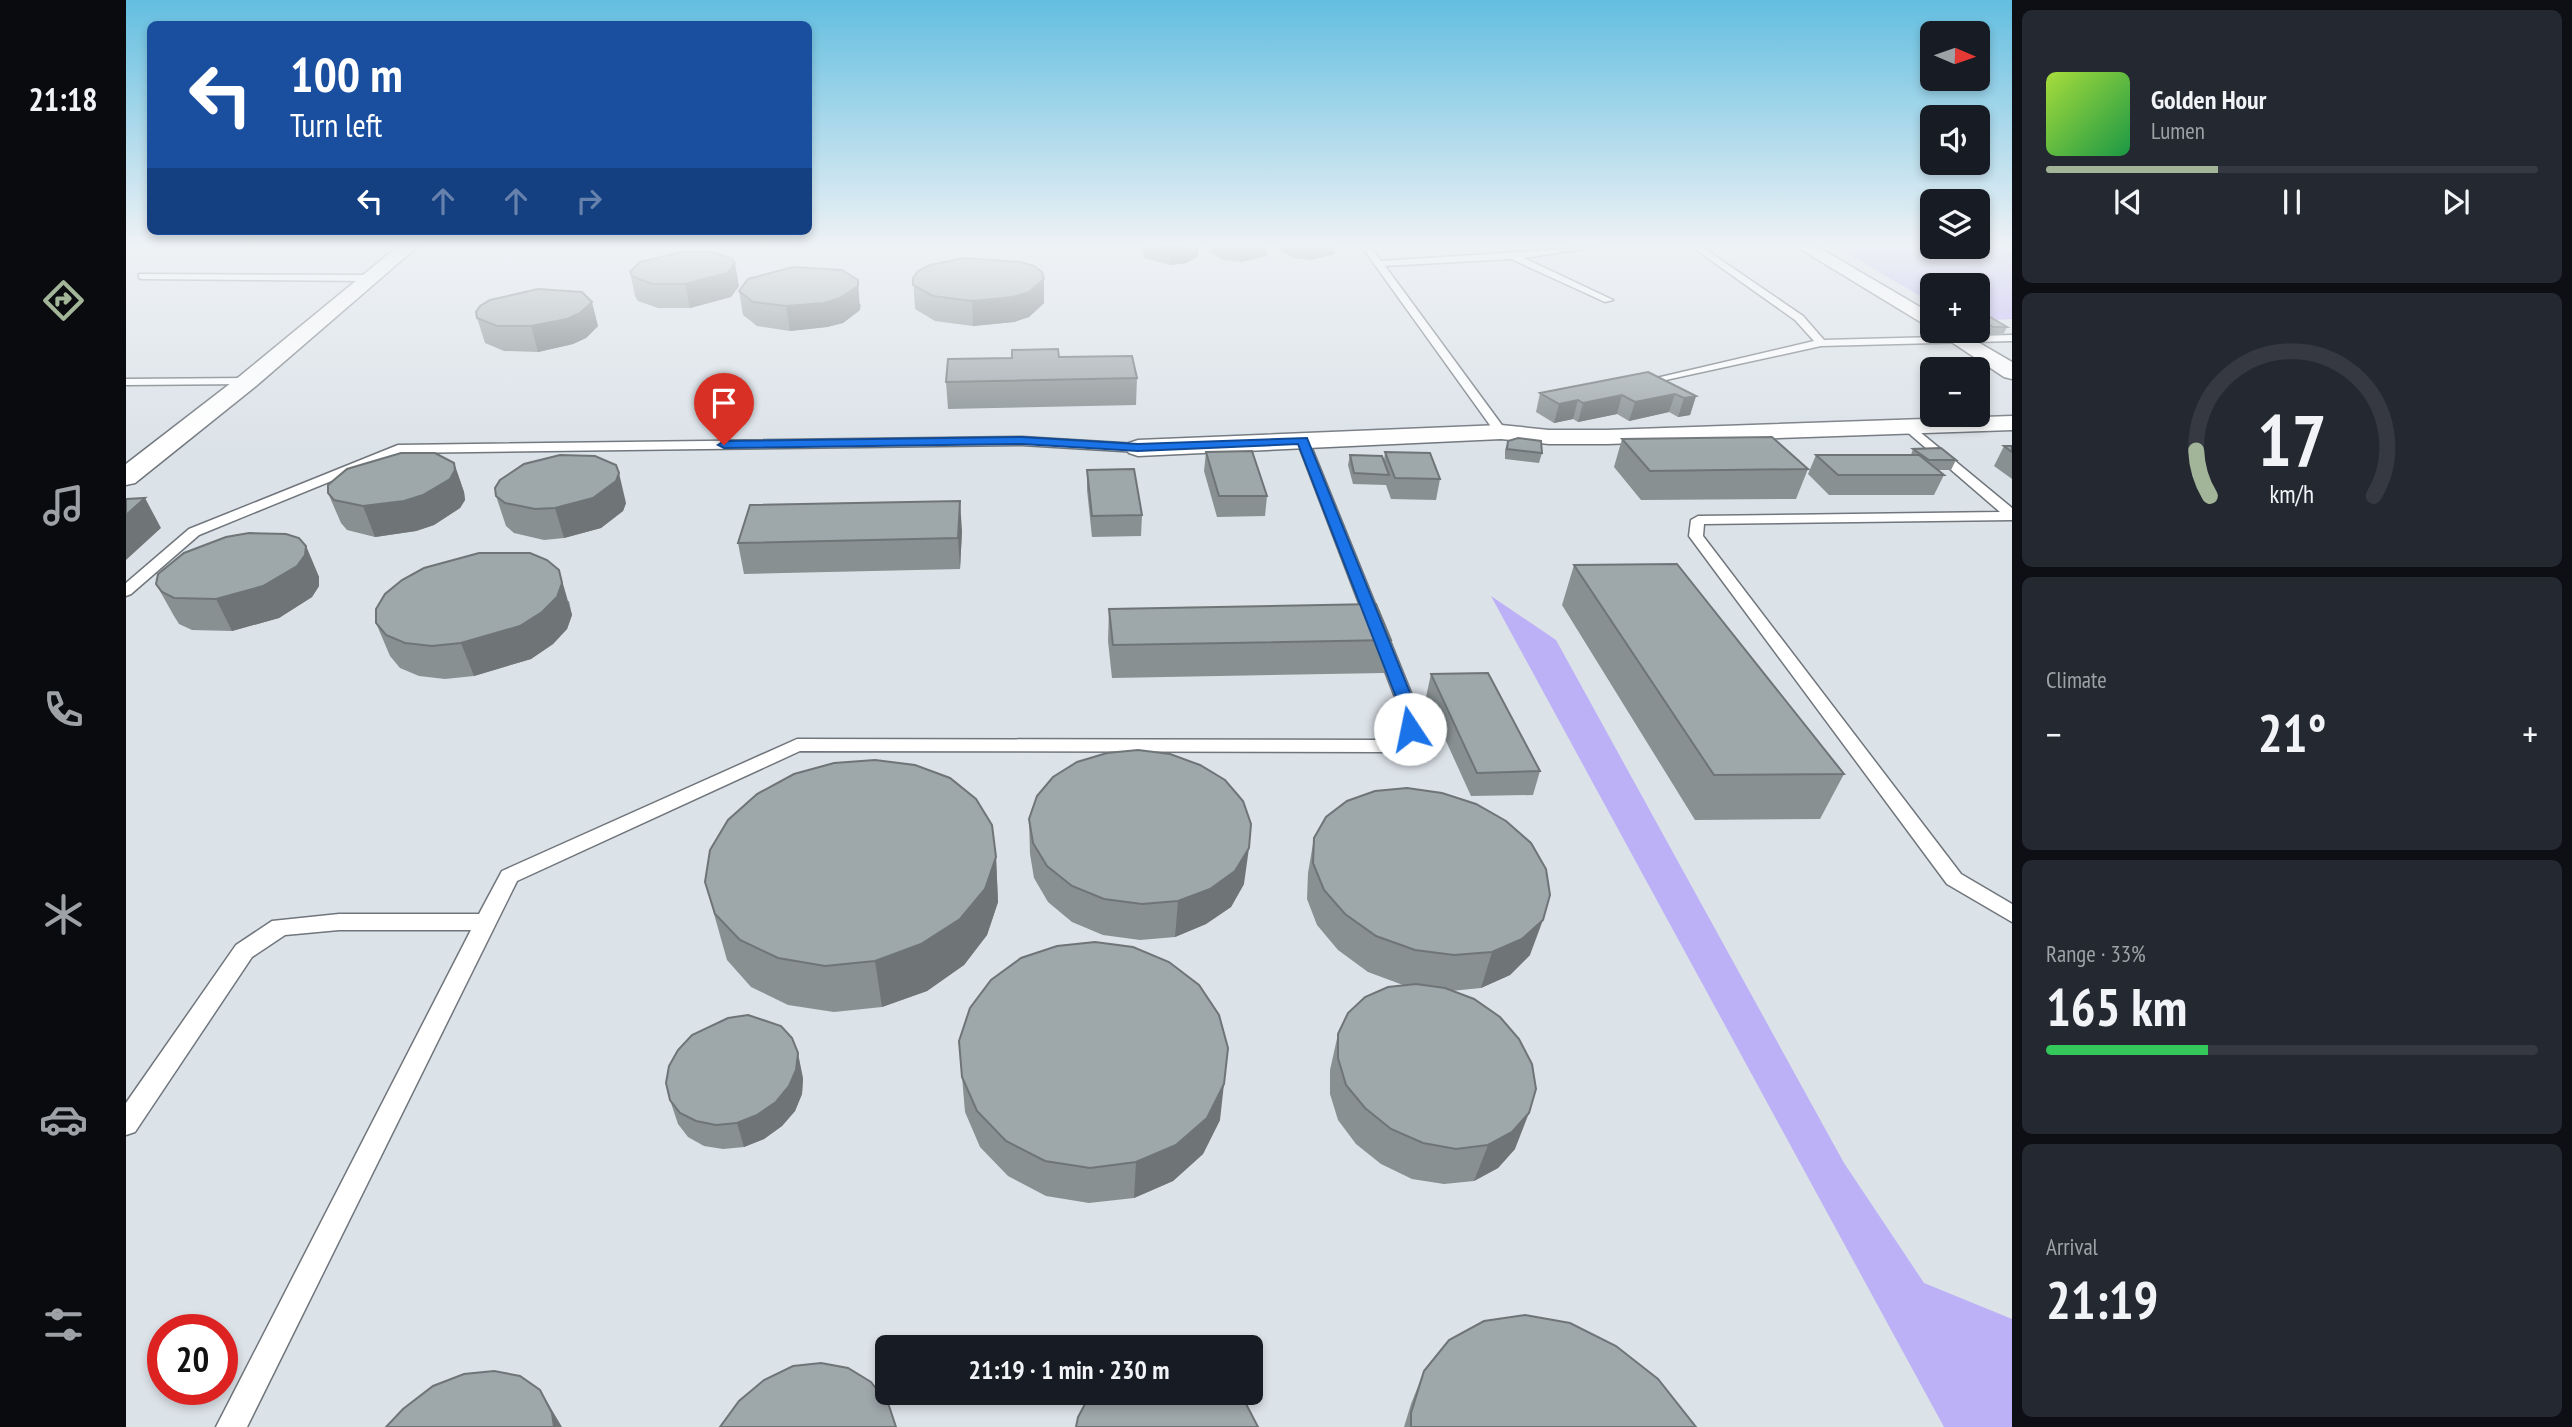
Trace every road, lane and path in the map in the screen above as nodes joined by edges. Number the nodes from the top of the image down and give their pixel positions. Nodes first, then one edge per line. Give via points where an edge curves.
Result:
1 (328, 314) edge
2 (1416, 314) edge
3 (1792, 314) edge
4 (1920, 337) edge
5 (1990, 337) edge
6 (2012, 338) edge
7 (1821, 343) junction
8 (1964, 343) edge
9 (2012, 372) edge
10 (248, 381) junction
11 (126, 382) edge
12 (1656, 382) edge
13 (2012, 424) edge
14 (1909, 427) junction
15 (1501, 432) junction
16 (1303, 440) junction
17 (1138, 448) joint
18 (126, 477) edge
19 (2012, 515) edge
20 (126, 591) edge
21 (2012, 914) edge
22 (485, 922) junction
23 (126, 1124) edge
24 (231, 1427) edge

1 - 10 street
2 - 15 lane
3 - 7 lane
4 - 7 lane
5 - 6 lane
7 - 12 lane
8 - 9 street
10 - 11 lane
10 - 18 street
13 - 14 street
14 - 15 street via 1573,437
14 - 19 lane
15 - 16 street
16 - 17 street
16 - 22 lane via 1407,705 1410,729 1387,746 797,745 509,876
17 - 20 lane via 1022,441 398,449 194,532
19 - 21 lane via 1698,520 1696,536 1954,880
22 - 23 lane via 339,922 280,927 244,951
22 - 24 lane

